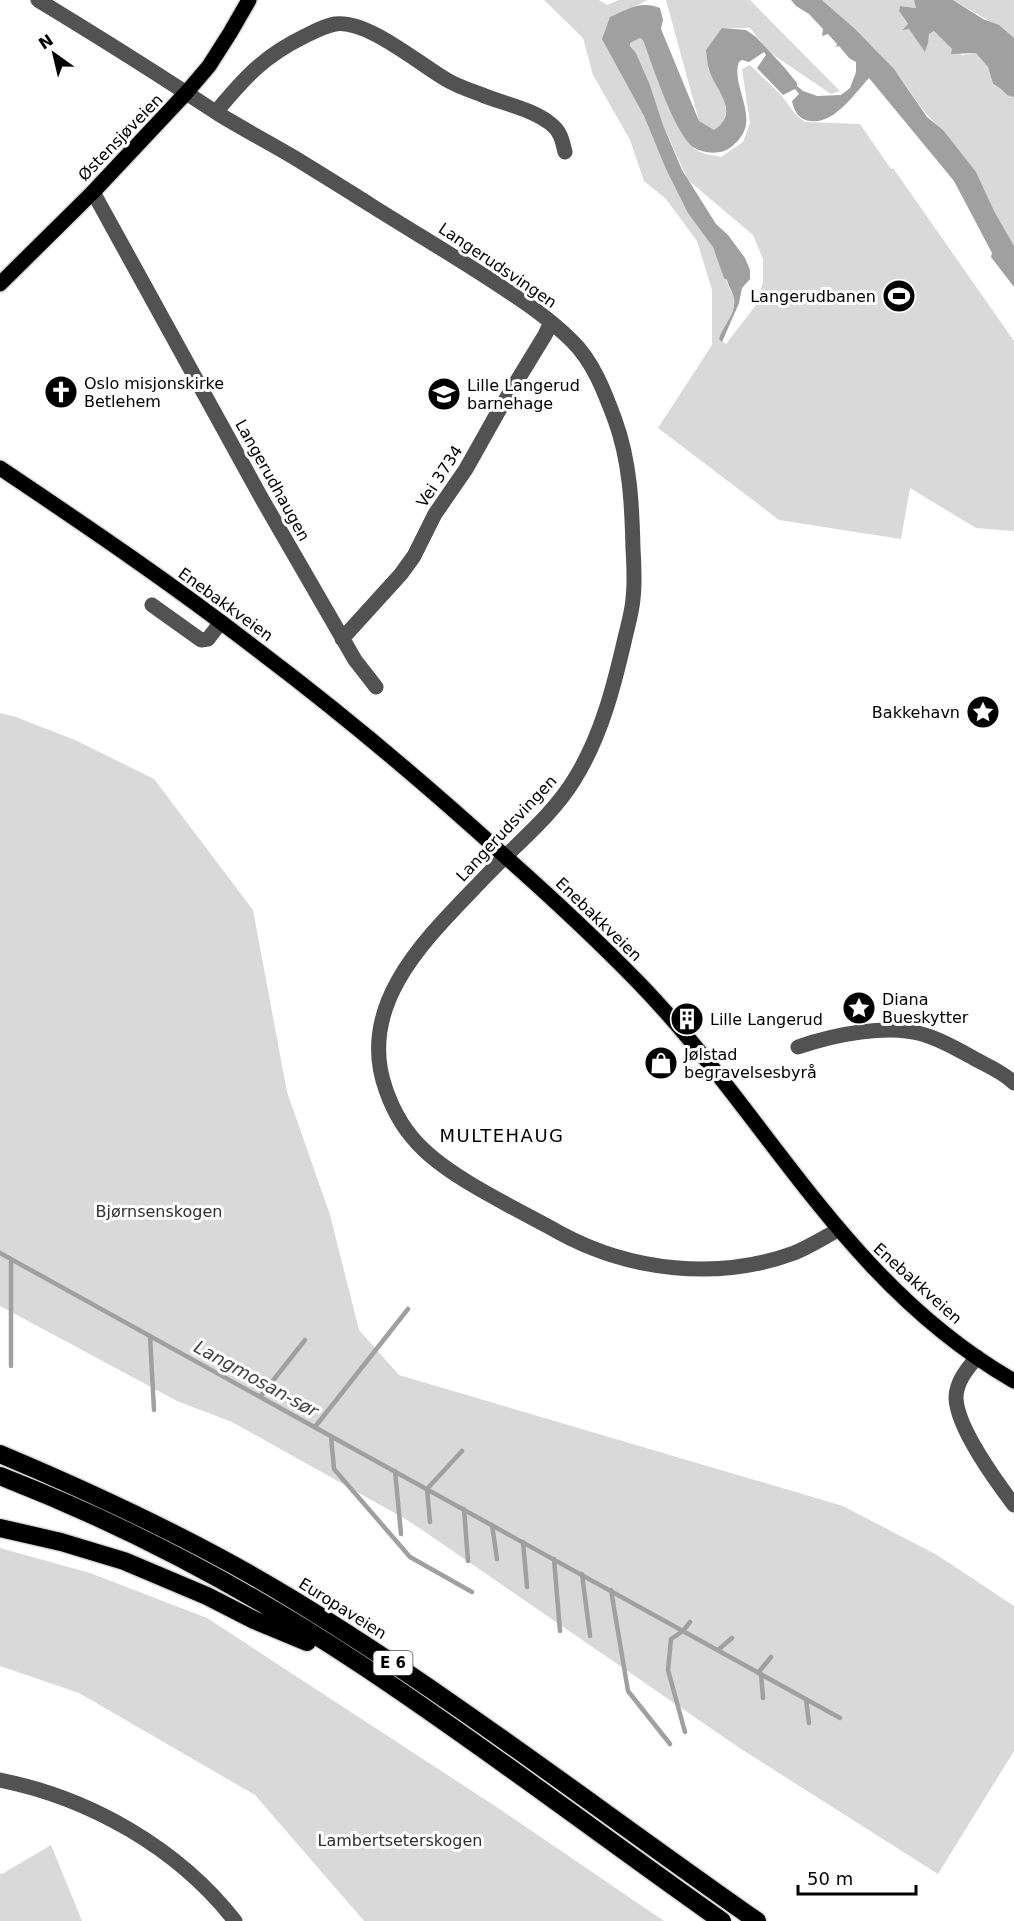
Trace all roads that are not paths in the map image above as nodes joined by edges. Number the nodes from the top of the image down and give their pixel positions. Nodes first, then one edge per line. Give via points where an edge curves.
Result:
1 (39, 0) edge
2 (249, 0) edge
3 (186, 93) junction
4 (216, 112) junction
5 (565, 152) dead end
6 (93, 192) junction
7 (0, 284) edge
8 (551, 322) junction
9 (0, 468) edge
10 (152, 605) dead end
11 (221, 622) junction
12 (342, 639) junction
13 (376, 687) dead end
14 (505, 856) junction
15 (798, 1047) dead end
16 (1014, 1083) edge
17 (838, 1230) junction
18 (976, 1357) junction
19 (1014, 1381) edge
20 (0, 1454) edge
21 (0, 1476) edge
22 (1014, 1505) edge
23 (0, 1528) edge
24 (359, 1664) junction
25 (0, 1780) edge
26 (235, 1921) edge
27 (722, 1921) edge
28 (757, 1921) edge

1 - 3 street, Langerudsvingen
2 - 3 main road, Østensjøveien via 209,66
3 - 4 street, Langerudsvingen
3 - 6 main road, Østensjøveien
4 - 5 street via 242,80 274,53 322,28 348,23 363,28 446,80 534,113 561,134
4 - 8 street, Langerudsvingen via 451,254
6 - 7 main road, Østensjøveien
6 - 12 street, Langerudhaugen
8 - 12 street, Vei 3734 via 466,470 435,514 414,556
8 - 14 street, Langerudsvingen via 586,358 621,439 632,508 633,598 598,732 574,781
9 - 11 main road, Enebakkveien
10 - 11 street via 201,640 208,639
11 - 14 main road, Enebakkveien via 346,719
12 - 13 street, Langerudhaugen
14 - 17 main road, Enebakkveien via 602,945 663,1008
14 - 17 street, Langerudsvingen via 413,956 385,1007 379,1036 382,1081 406,1131 425,1152 483,1190 567,1237 628,1260 674,1268 717,1269 791,1254
15 - 16 street via 874,1031 909,1031 961,1051
17 - 18 main road, Enebakkveien via 907,1302
18 - 19 main road, Enebakkveien
18 - 22 street via 959,1382 959,1418
20 - 28 highway, Europaveien / E 6 via 163,1528 291,1598 456,1705
21 - 24 highway, E 6 via 153,1545 241,1592
23 - 24 highway, E 6 via 124,1561
24 - 27 highway, E 6
25 - 26 street via 71,1802 131,1831 176,1863

